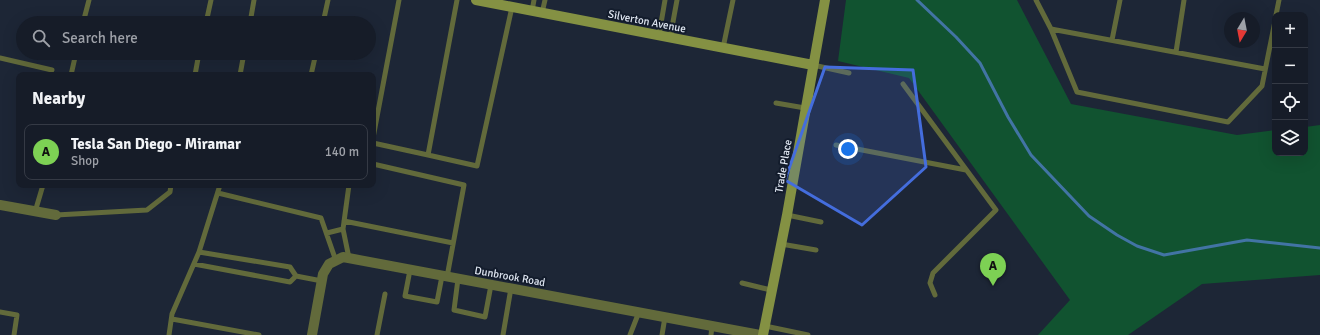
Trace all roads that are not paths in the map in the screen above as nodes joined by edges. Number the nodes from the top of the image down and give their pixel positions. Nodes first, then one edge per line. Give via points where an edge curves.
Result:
1 (89, 0) edge
2 (211, 0) edge
3 (254, 0) edge
4 (328, 0) edge
5 (399, 0) edge
6 (457, 0) edge
7 (476, 0) edge
8 (534, 0) edge
9 (545, 0) edge
10 (665, 0) edge
11 (677, 0) edge
12 (733, 0) edge
13 (825, 0) edge
14 (1036, 0) edge
15 (1120, 0) edge
16 (1184, 0) edge
17 (1279, 0) edge
18 (512, 7) junction
19 (532, 11) junction
20 (1277, 12) edge
21 (542, 13) junction
22 (85, 16) edge
23 (208, 16) edge
24 (251, 16) edge
25 (325, 16) edge
26 (1051, 29) junction
27 (1272, 35) edge
28 (659, 36) junction
29 (670, 38) junction
30 (1112, 40) junction
31 (723, 48) junction
32 (1176, 52) junction
33 (0, 58) edge
34 (74, 60) edge
35 (198, 60) edge
36 (243, 60) edge
37 (314, 60) edge
38 (813, 65) junction
39 (1265, 69) junction
40 (52, 70) dead end
41 (72, 72) edge
42 (196, 72) edge
43 (241, 72) edge
44 (312, 72) edge
45 (849, 73) dead end
46 (902, 84) dead end
47 (776, 103) dead end
48 (805, 108) junction
49 (376, 122) edge
50 (376, 144) edge
51 (836, 145) dead end
52 (428, 155) junction
53 (376, 165) edge
54 (966, 170) junction
55 (42, 188) edge
56 (171, 188) edge
57 (219, 188) edge
58 (350, 188) edge
59 (218, 193) junction
60 (0, 205) edge
61 (35, 212) junction
62 (787, 215) junction
63 (56, 216) joint
64 (344, 221) junction
65 (821, 222) dead end
66 (342, 229) junction
67 (327, 234) junction
68 (454, 243) junction
69 (781, 244) junction
70 (816, 250) dead end
71 (199, 252) junction
72 (349, 258) junction
73 (336, 261) junction
74 (194, 264) junction
75 (410, 270) junction
76 (296, 276) junction
77 (445, 276) junction
78 (458, 279) junction
79 (322, 281) junction
80 (742, 283) dead end
81 (491, 285) junction
82 (511, 288) junction
83 (771, 290) junction
84 (385, 294) dead end
85 (935, 296) dead end
86 (0, 312) edge
87 (639, 312) junction
88 (665, 317) junction
89 (172, 319) junction
90 (712, 330) edge
91 (763, 332) edge
92 (14, 335) edge
93 (169, 335) edge
94 (259, 335) edge
95 (312, 335) edge
96 (376, 335) edge
97 (502, 335) edge
98 (630, 335) edge
99 (662, 335) edge
100 (808, 335) edge

1 - 22 lane
2 - 23 lane
3 - 24 lane
4 - 25 lane
5 - 49 lane
6 - 52 lane
7 - 18 street, Silverton Avenue
8 - 19 lane
9 - 21 lane
10 - 28 lane
11 - 29 lane
12 - 31 lane
13 - 38 street, Trade Place
14 - 26 lane
15 - 30 lane
16 - 32 lane
17 - 20 lane
18 - 19 street, Silverton Avenue
18 - 52 lane via 477,166
19 - 21 street, Silverton Avenue
21 - 28 street, Silverton Avenue
26 - 30 lane
26 - 39 lane via 1077,92 1228,122 1262,86
27 - 39 lane
28 - 29 street, Silverton Avenue
29 - 31 street, Silverton Avenue
30 - 32 lane
31 - 38 street, Silverton Avenue
32 - 39 lane
33 - 40 lane
34 - 41 lane
35 - 42 lane
36 - 43 lane
37 - 44 lane
38 - 45 lane
38 - 48 street, Trade Place
46 - 54 lane
47 - 48 lane
48 - 62 street, Trade Place
50 - 52 lane
51 - 54 lane
53 - 68 lane via 464,186
54 - 85 lane via 996,210 933,273 930,283
55 - 61 lane
56 - 63 lane via 170,192 147,210
57 - 59 lane
58 - 64 lane
59 - 67 lane via 321,218
59 - 71 lane
60 - 61 street
61 - 63 street
62 - 65 lane
62 - 69 street, Trade Place
64 - 66 lane
64 - 68 lane
66 - 67 lane
66 - 72 lane
67 - 73 lane
68 - 77 lane
69 - 70 lane
69 - 83 street, Trade Place
71 - 74 lane
71 - 76 lane via 290,268
72 - 73 street, Dunbrook Road via 343,257
72 - 75 street, Dunbrook Road
73 - 79 street via 329,264
74 - 76 lane via 290,282
74 - 89 lane
75 - 77 street, Dunbrook Road
75 - 77 lane via 405,296 437,302
76 - 79 lane
77 - 78 street, Dunbrook Road
78 - 81 street, Dunbrook Road
78 - 81 lane via 454,310 485,317
79 - 95 street
80 - 83 lane
81 - 82 street, Dunbrook Road
82 - 87 street, Dunbrook Road
82 - 97 lane
83 - 91 street, Trade Place
84 - 96 lane
86 - 92 lane via 17,315
87 - 88 street, Dunbrook Road
87 - 98 lane
88 - 90 street, Dunbrook Road
88 - 99 lane
89 - 93 lane
89 - 94 lane
90 - 91 street, Dunbrook Road
91 - 100 lane

